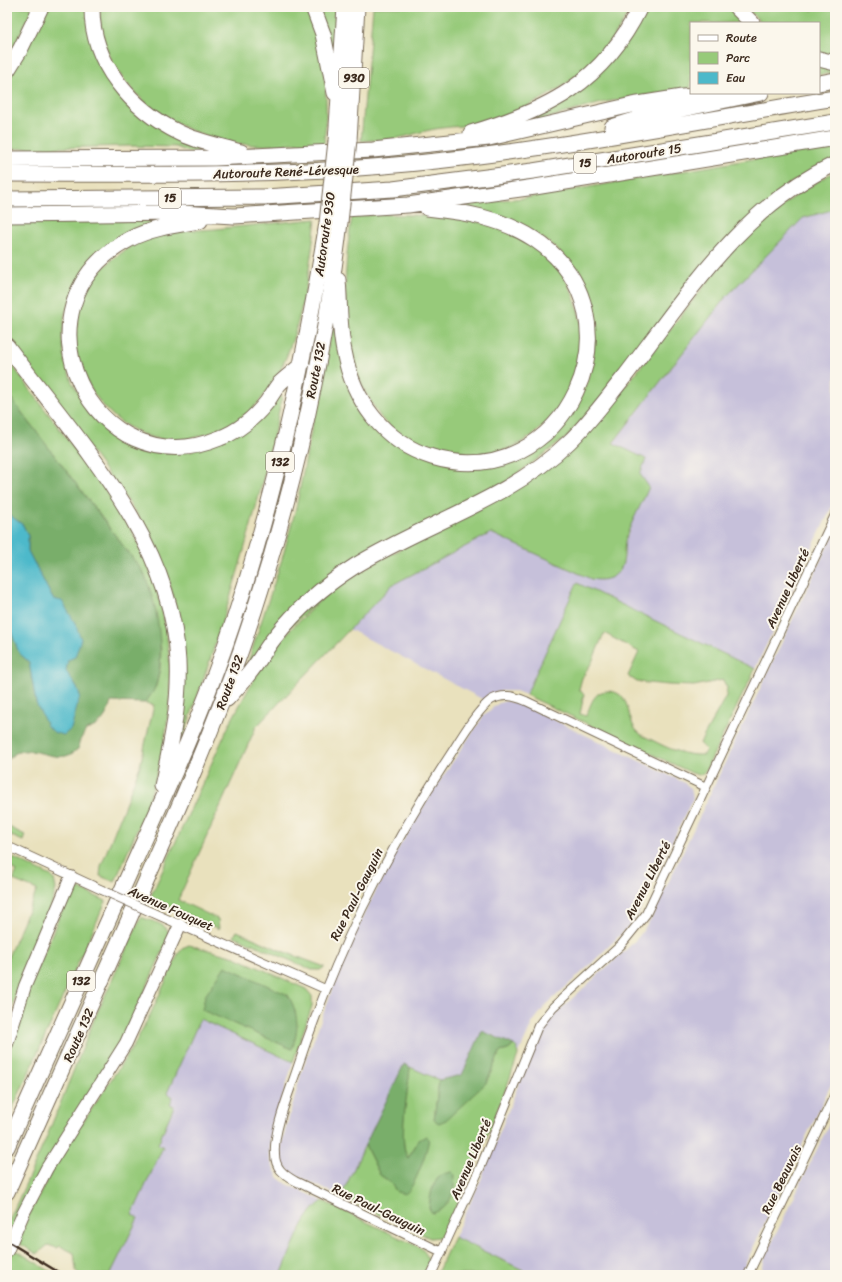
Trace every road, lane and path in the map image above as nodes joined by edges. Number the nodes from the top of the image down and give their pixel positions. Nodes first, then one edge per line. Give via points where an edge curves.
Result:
1 (42, 7) edge
2 (92, 7) edge
3 (313, 7) edge
4 (640, 7) edge
5 (736, 7) edge
6 (355, 9) edge
7 (751, 22) edge
8 (820, 59) edge
9 (835, 63) edge
10 (7, 71) edge
11 (835, 80) edge
12 (820, 83) edge
13 (726, 94) edge
14 (756, 94) edge
15 (835, 98) edge
16 (338, 112) junction
17 (835, 122) edge
18 (835, 138) edge
19 (343, 141) junction
20 (445, 141) junction
21 (563, 143) junction
22 (252, 155) junction
23 (7, 159) edge
24 (835, 164) edge
25 (7, 174) edge
26 (334, 194) joint
27 (7, 199) edge
28 (408, 206) junction
29 (7, 215) edge
30 (234, 216) junction
31 (333, 222) junction
32 (336, 251) junction
33 (7, 346) edge
34 (302, 364) junction
35 (835, 515) edge
36 (220, 707) junction
37 (706, 787) junction
38 (156, 815) junction
39 (7, 846) edge
40 (71, 877) junction
41 (180, 925) junction
42 (325, 989) junction
43 (7, 1044) edge
44 (835, 1094) edge
45 (7, 1147) edge
46 (7, 1192) edge
47 (7, 1251) edge
48 (442, 1252) junction
49 (431, 1275) edge
50 (748, 1275) edge

1 - 10 highway
2 - 22 highway via 95,34 102,55 117,81 136,104 154,118 181,133
3 - 16 highway via 323,34
4 - 20 highway via 609,55 588,77 564,95 522,117
5 - 7 highway
6 - 16 highway, 930
6 - 19 highway, 930
8 - 9 highway
11 - 12 highway
13 - 20 highway via 648,102 497,137
14 - 21 highway via 642,117
15 - 21 highway, Autoroute 15 / 15
16 - 19 highway, 930
17 - 26 highway, Autoroute 15 / 15 via 493,177
18 - 28 highway
19 - 31 highway, Route 132 / 132, bridge
20 - 22 highway via 326,153
21 - 25 highway, Autoroute René-Lévesque / 15 via 437,161 316,171
22 - 23 highway via 214,158
24 - 36 highway via 791,188 737,234 599,409 562,449 511,485 366,560 327,586 276,636 252,670
26 - 27 highway, Autoroute René-Lévesque / 15 via 232,198
28 - 30 highway
28 - 32 highway via 474,214 519,230 539,242 554,256 566,269 577,288 588,329 587,359 581,382 576,396 563,415 528,446 493,460 450,461 416,451 381,426 362,402 351,379 346,360 341,332
29 - 30 highway
30 - 34 highway via 146,232 119,246 97,263 79,290 70,321 70,352 79,384 98,412 122,431 152,444 189,446 214,441 242,426 263,406 278,385
31 - 32 highway, Route 132 / 132
31 - 34 highway, Autoroute 930
32 - 36 highway, Route 132 / 132 via 318,361 288,495 256,604
33 - 38 highway via 127,508 150,549 166,594 178,655 178,698 175,728
34 - 38 highway, Route 132 / 132 via 278,473 241,600 189,742
35 - 37 street, Avenue Liberté
36 - 46 highway, Route 132 / 132 via 176,815
37 - 42 street, Rue Paul-Gauguin via 526,701 511,696 495,698 482,709 455,748 393,847 350,931
37 - 48 street, Avenue Liberté via 640,924 622,945 548,1013 538,1026 481,1166
38 - 45 highway, Route 132 / 132
39 - 40 street, Avenue Fouquet
40 - 41 street, Avenue Fouquet, bridge
40 - 43 street via 25,986
41 - 42 street, Avenue Fouquet
41 - 47 street via 126,1043 47,1168
42 - 48 street, Rue Paul-Gauguin via 282,1118 274,1150 278,1167 294,1181
44 - 50 street, Rue Beauvais
48 - 49 street, Avenue Liberté

